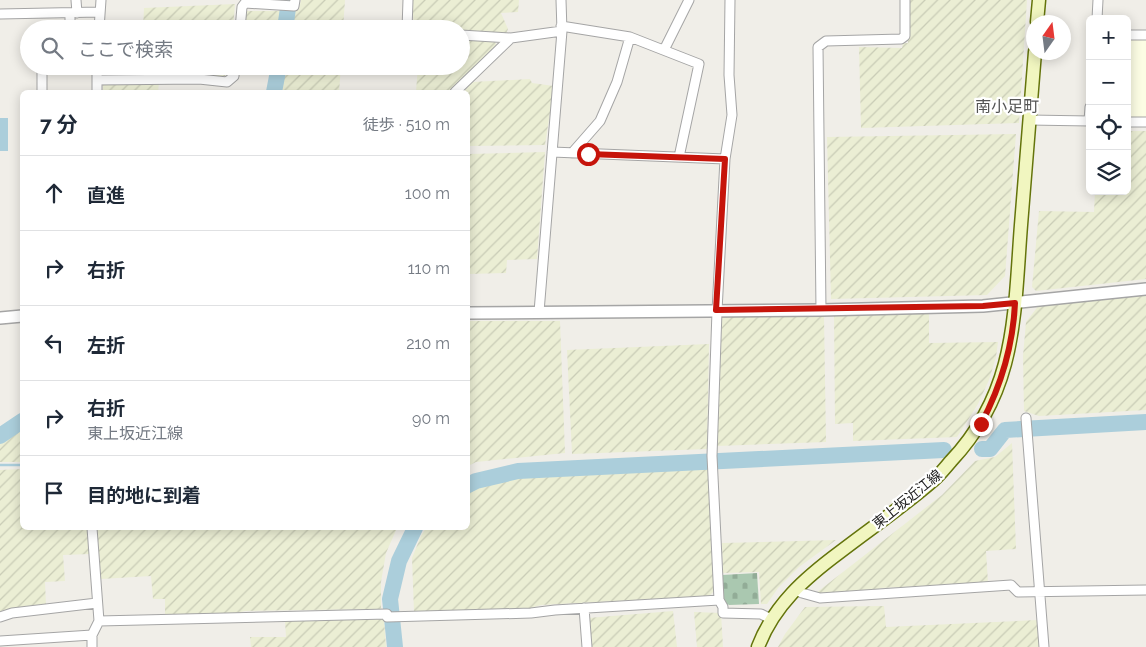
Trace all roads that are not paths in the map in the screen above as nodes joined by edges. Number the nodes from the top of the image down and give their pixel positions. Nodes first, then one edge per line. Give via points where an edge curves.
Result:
1 (76, 0) edge
2 (101, 0) edge
3 (295, 0) edge
4 (408, 0) edge
5 (561, 0) edge
6 (689, 0) edge
7 (730, 0) edge
8 (905, 0) edge
9 (1039, 0) edge
10 (1098, 0) edge
11 (99, 12) junction
12 (74, 13) junction
13 (0, 14) edge
14 (1038, 15) edge
15 (1097, 15) edge
16 (72, 20) edge
17 (99, 20) edge
18 (241, 20) edge
19 (407, 20) edge
20 (561, 29) junction
21 (1131, 35) edge
22 (1146, 35) edge
23 (470, 36) edge
24 (630, 36) junction
25 (511, 38) junction
26 (664, 50) junction
27 (1034, 60) edge
28 (42, 75) edge
29 (97, 75) edge
30 (234, 75) edge
31 (97, 80) junction
32 (42, 90) edge
33 (97, 90) edge
34 (458, 90) edge
35 (1029, 120) junction
36 (1086, 121) edge
37 (1131, 122) edge
38 (1146, 122) edge
39 (552, 152) junction
40 (572, 153) junction
41 (679, 157) junction
42 (725, 159) junction
43 (1146, 289) edge
44 (1015, 303) junction
45 (716, 310) junction
46 (821, 310) junction
47 (539, 312) junction
48 (470, 313) edge
49 (20, 316) edge
50 (0, 318) edge
51 (1026, 419) dead end
52 (92, 530) edge
53 (795, 589) junction
54 (1146, 590) edge
55 (1040, 592) junction
56 (719, 600) junction
57 (97, 602) junction
58 (584, 608) junction
59 (0, 617) edge
60 (771, 619) junction
61 (99, 621) junction
62 (92, 636) junction
63 (0, 641) edge
64 (92, 647) edge
65 (587, 647) edge
66 (758, 647) edge
67 (1044, 647) edge

1 - 12 street
2 - 11 street
3 - 18 street via 294,6 245,3
4 - 19 street
5 - 20 street
6 - 26 street
7 - 42 street via 732,115
8 - 46 street via 905,36 901,39 826,41 818,47
9 - 14 main road
10 - 15 street
11 - 12 street
11 - 17 street
12 - 13 street
12 - 16 street
20 - 24 street
20 - 25 street
20 - 39 street
21 - 22 street
23 - 25 street
24 - 26 street
24 - 40 street via 617,82 600,121
25 - 34 street
26 - 41 street via 699,64
27 - 35 main road, 東上坂近江線
28 - 32 street
29 - 31 street
30 - 31 street via 227,82 199,79
31 - 33 street
35 - 36 street
35 - 44 main road, 東上坂近江線
37 - 38 street
39 - 40 street
39 - 47 street
40 - 41 street
41 - 42 street
42 - 45 street
43 - 44 street
44 - 46 street
44 - 53 main road, 東上坂近江線 via 1004,373 993,402 967,444 931,482
45 - 46 street
45 - 47 street
45 - 56 street via 712,456
47 - 48 street
49 - 50 street
51 - 55 street
52 - 57 street
53 - 55 street via 820,598 1012,585 1018,592
53 - 60 main road, 東上坂近江線
54 - 55 street
55 - 67 street
56 - 58 street
56 - 60 street via 723,613 761,614
57 - 59 street
57 - 61 street
58 - 61 street via 530,613
58 - 65 street
60 - 66 main road, 東上坂近江線
61 - 62 street
62 - 63 street
62 - 64 street

